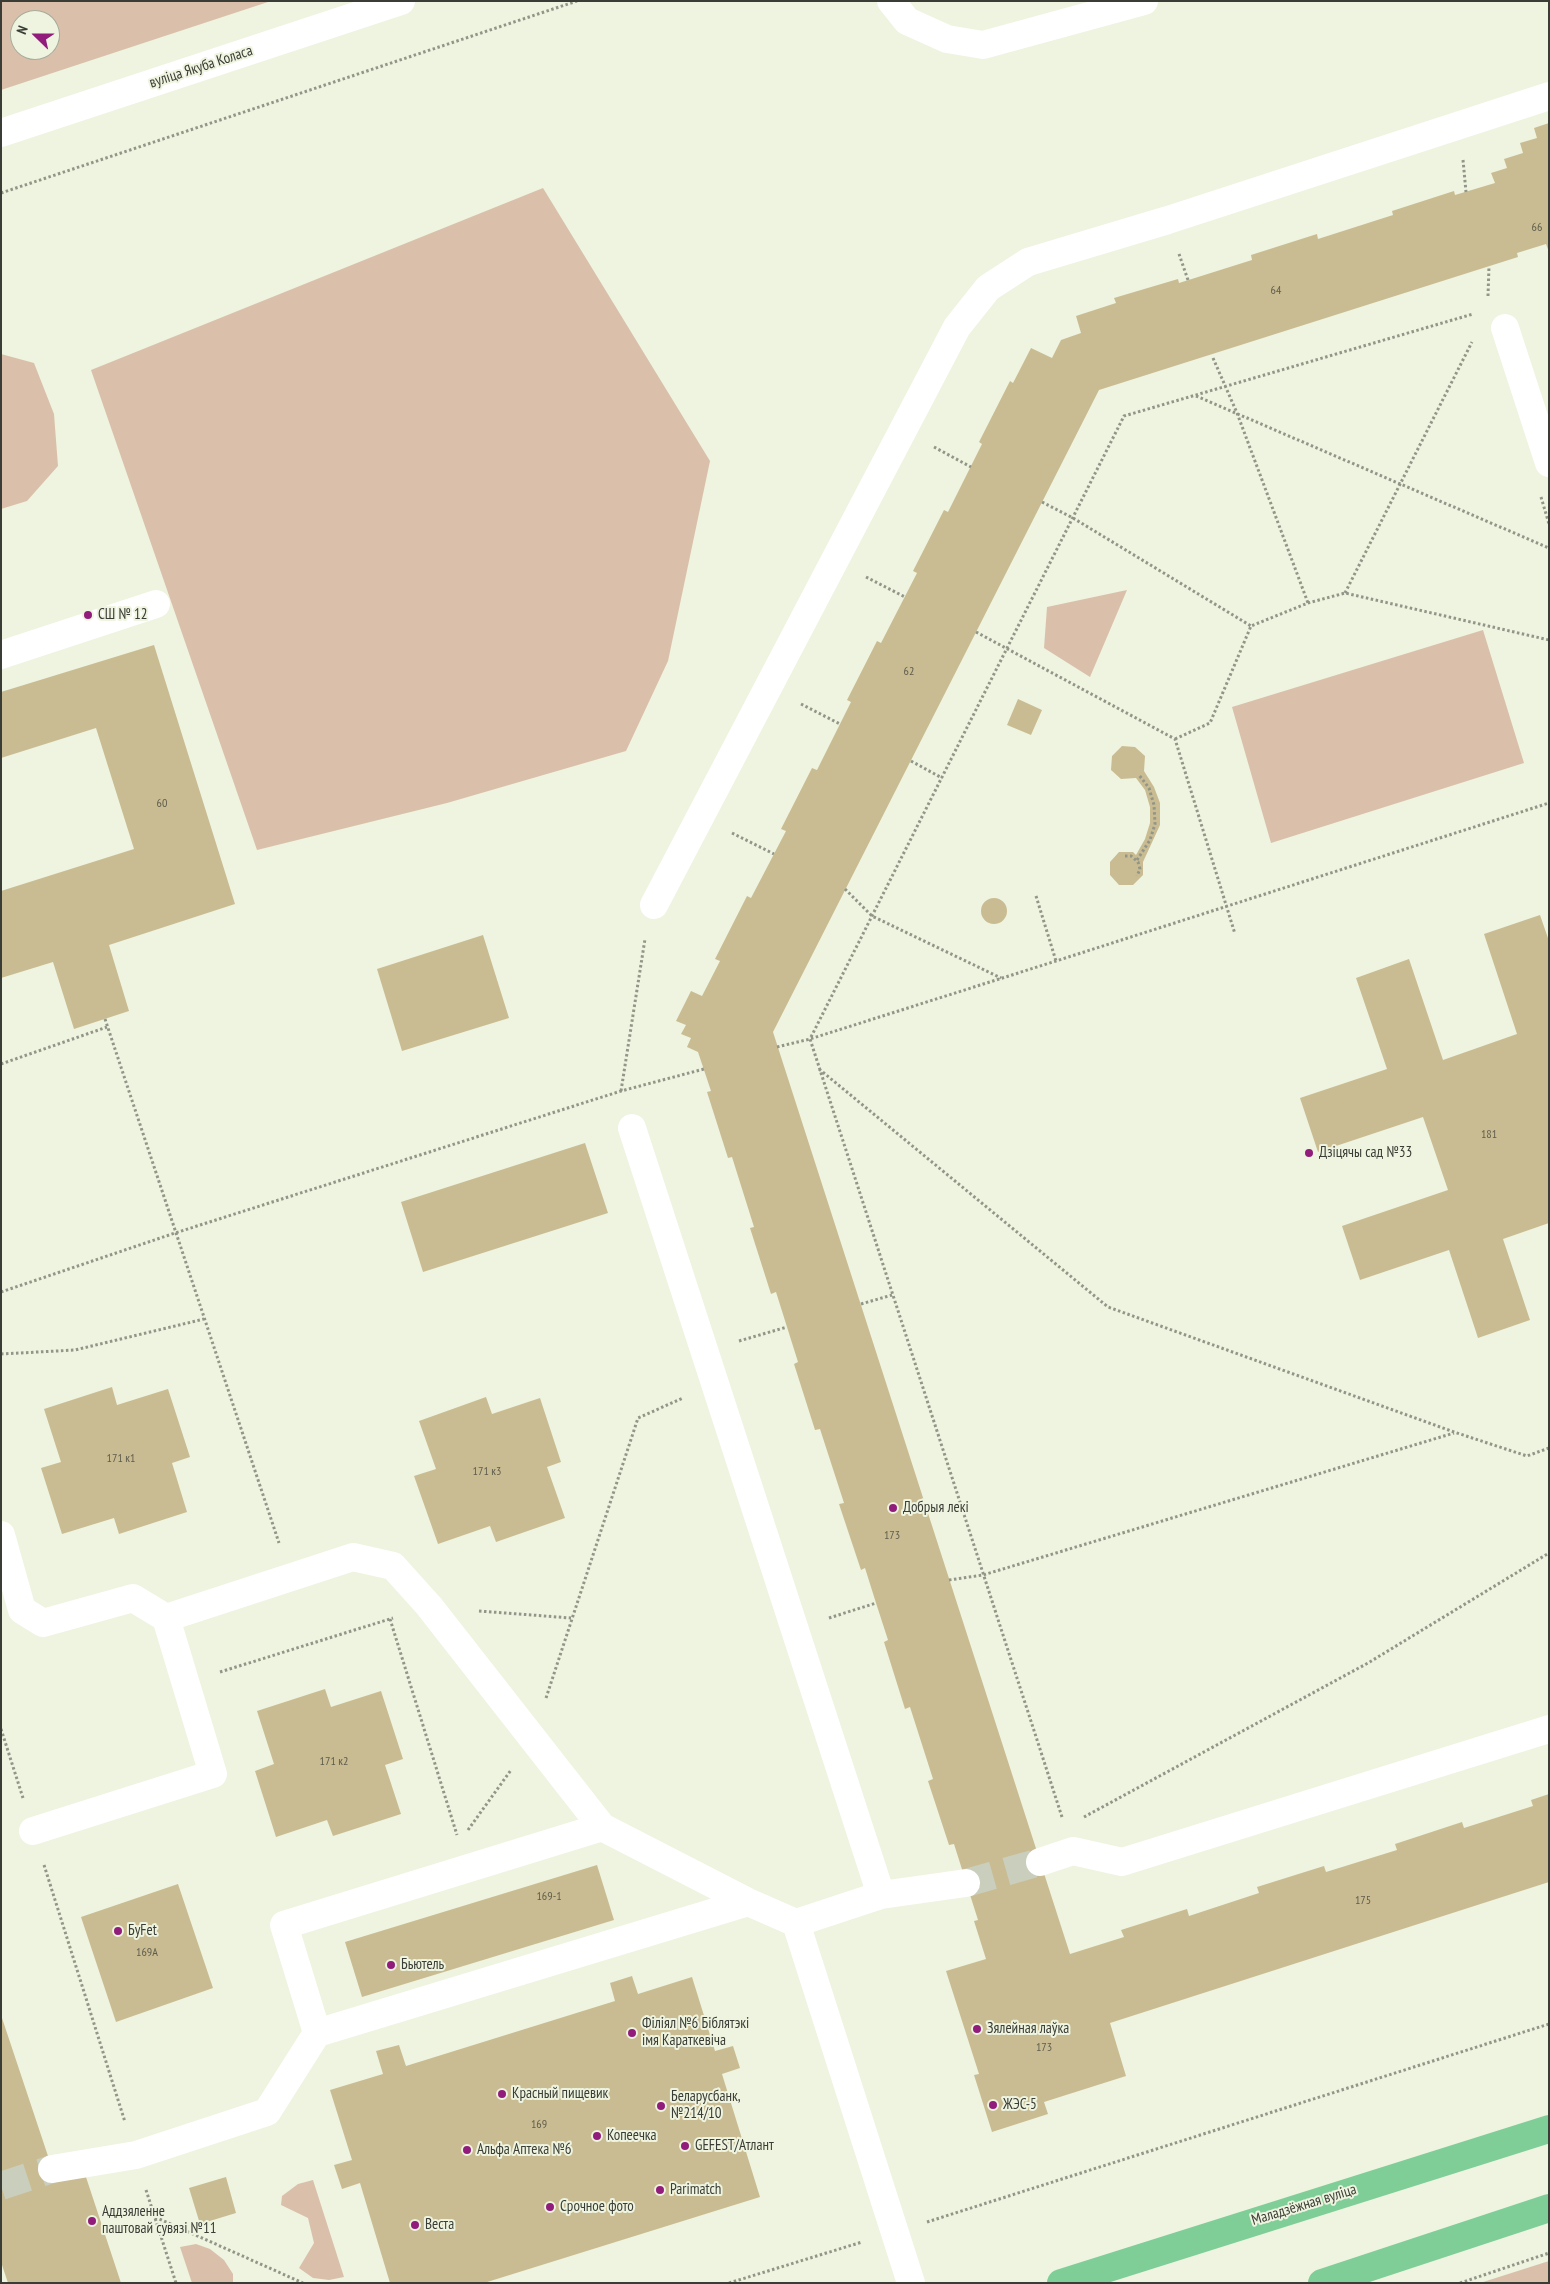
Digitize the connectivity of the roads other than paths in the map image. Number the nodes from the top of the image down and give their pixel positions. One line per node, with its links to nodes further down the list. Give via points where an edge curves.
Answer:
1 (401, 1): 5 (street, вуліца Якуба Коласа)
2 (891, 1): 3 (street, via 907,21 947,39 984,45)
3 (1144, 1)
4 (1549, 96): 10 (street, via 1028,262 988,288 957,328)
5 (1, 133)
6 (1506, 328): 7 (street)
7 (1549, 463)
8 (156, 604): 9 (street)
9 (1, 655)
10 (654, 905)
11 (632, 1128): 19 (street)
12 (1, 1535): 13 (street, via 22,1610 43,1623 132,1598)
13 (166, 1618): 15 (street, via 353,1557 394,1566); 16 (street, via 213,1774)
14 (1549, 1729): 17 (street, via 1122,1862 1069,1839)
15 (602, 1827): 20 (street); 22 (street, via 284,1925)
16 (33, 1831)
17 (1040, 1862)
18 (966, 1883): 19 (street)
19 (881, 1895): 21 (street)
20 (748, 1902): 21 (street); 22 (street)
21 (796, 1923): 26 (street)
22 (317, 2033): 24 (street, via 268,2112 136,2155)
23 (1549, 2129): 27 (main road, Маладзёжная вуліца)
24 (52, 2169)
25 (1549, 2208): 28 (main road)
26 (911, 2283)
27 (1061, 2283)
28 (1322, 2283)

